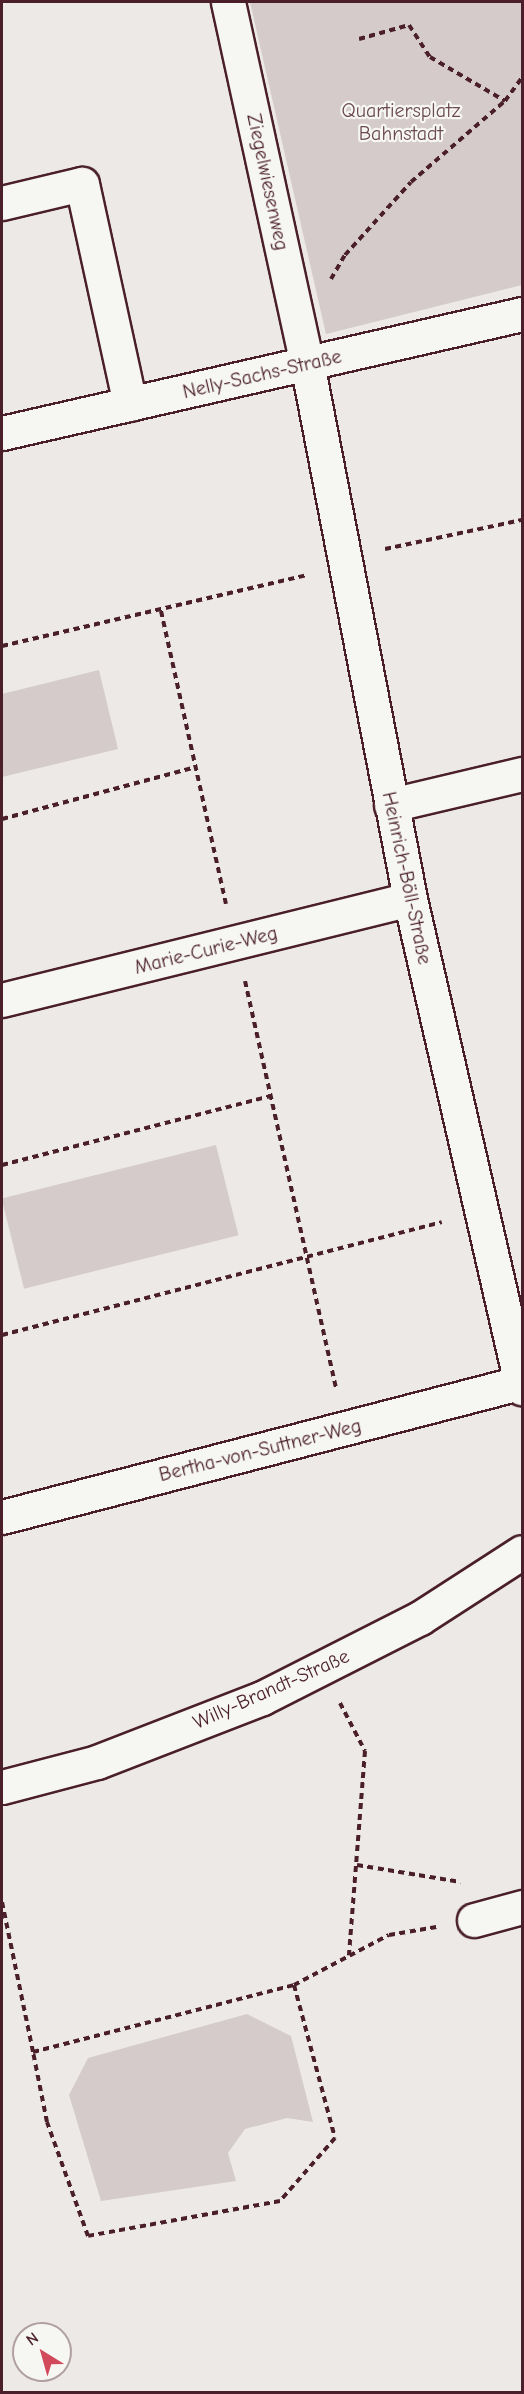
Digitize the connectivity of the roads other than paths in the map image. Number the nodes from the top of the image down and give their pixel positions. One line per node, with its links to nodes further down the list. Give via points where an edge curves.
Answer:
1 (228, 2): 4 (street, Ziegelwiesenweg)
2 (2, 203): 5 (street, via 82,184)
3 (522, 314): 4 (street, Nelly-Sachs-Straße)
4 (307, 363): 5 (street, Nelly-Sachs-Straße); 8 (street, Heinrich-Böll-Straße)
5 (130, 404): 6 (street, Nelly-Sachs-Straße)
6 (2, 433)
7 (522, 774): 8 (street)
8 (391, 805): 9 (street, Heinrich-Böll-Straße)
9 (410, 899): 10 (street, Marie-Curie-Weg); 11 (street, Heinrich-Böll-Straße)
10 (2, 1000)
11 (520, 1386): 12 (street, Bertha-von-Suttner-Weg)
12 (2, 1517)
13 (522, 1552): 14 (street, Willy-Brandt-Straße, via 420,1618 262,1698 97,1762)
14 (2, 1787)
15 (522, 1907): 16 (street)
16 (474, 1920)

